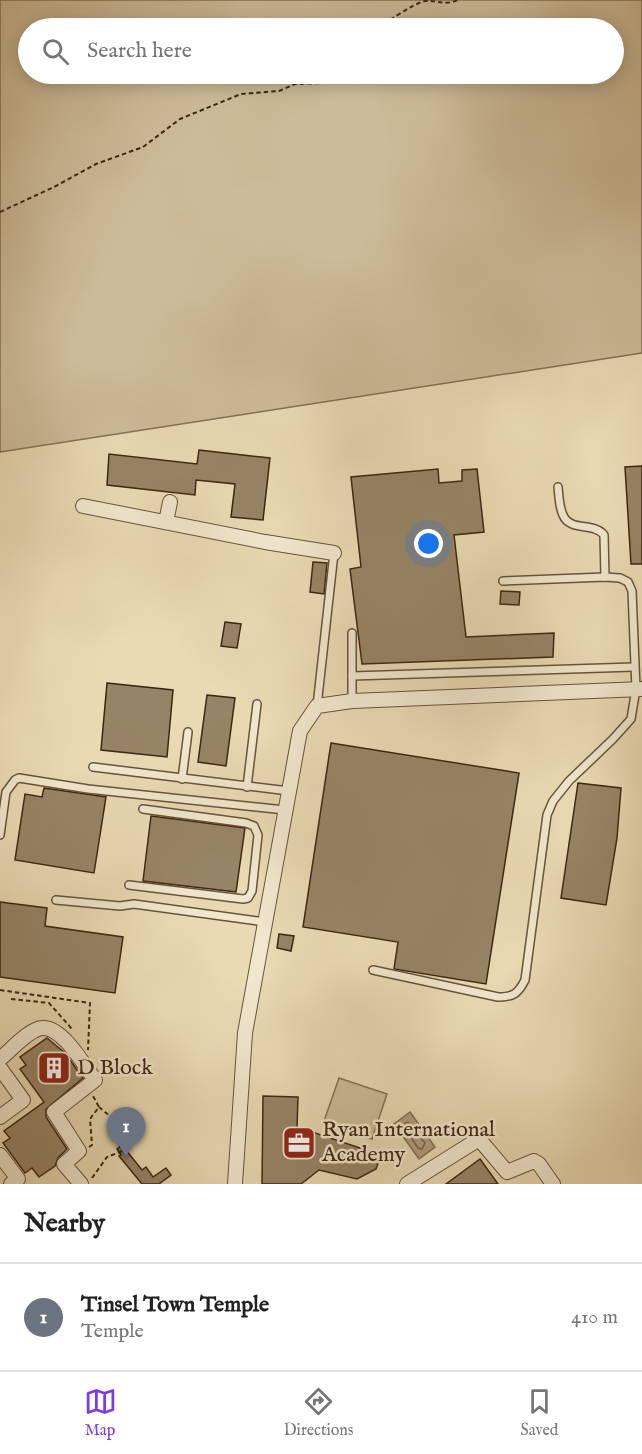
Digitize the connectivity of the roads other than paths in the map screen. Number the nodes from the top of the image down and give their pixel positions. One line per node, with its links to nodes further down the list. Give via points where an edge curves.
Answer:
1 (558, 487): 6 (lane, via 566,520 604,535)
2 (170, 502): 4 (street)
3 (83, 506): 4 (street)
4 (166, 522): 5 (street)
5 (334, 553): 14 (lane)
6 (605, 577): 7 (lane); 9 (lane, via 620,578 631,586)
7 (503, 581)
8 (352, 633): 10 (lane)
9 (634, 667): 10 (lane); 11 (lane)
10 (352, 676): 12 (lane)
11 (639, 689): 12 (street); 28 (lane, via 631,719 568,782 547,815 525,980 519,992 511,997 498,997)
12 (352, 701): 14 (street)
13 (257, 704): 18 (lane)
14 (317, 706): 19 (street, via 300,731)
15 (188, 732): 17 (lane)
16 (93, 767): 17 (lane)
17 (182, 779): 18 (lane)
18 (247, 787): 19 (lane)
19 (289, 791): 21 (street)
20 (143, 809): 23 (lane, via 254,826 258,835)
21 (285, 810): 22 (lane, via 19,778 6,792); 24 (street)
22 (0, 835)
23 (255, 870): 24 (lane); 25 (lane, via 250,895 243,899)
24 (274, 872): 27 (street)
25 (129, 885)
26 (56, 900): 27 (lane, via 134,904)
27 (265, 922): 36 (street, via 245,1032)
28 (373, 970)
29 (0, 1059): 35 (street, via 30,1033 42,1028 59,1032 95,1080 54,1112 79,1151 64,1164)
30 (0, 1068): 31 (street)
31 (5, 1086): 32 (street, via 23,1100)
32 (0, 1117)
33 (0, 1155): 34 (street, via 18,1179)
34 (11, 1184)
35 (81, 1184)
36 (235, 1184)
37 (407, 1184): 38 (street, via 477,1139 507,1172 534,1161)
38 (553, 1184)

